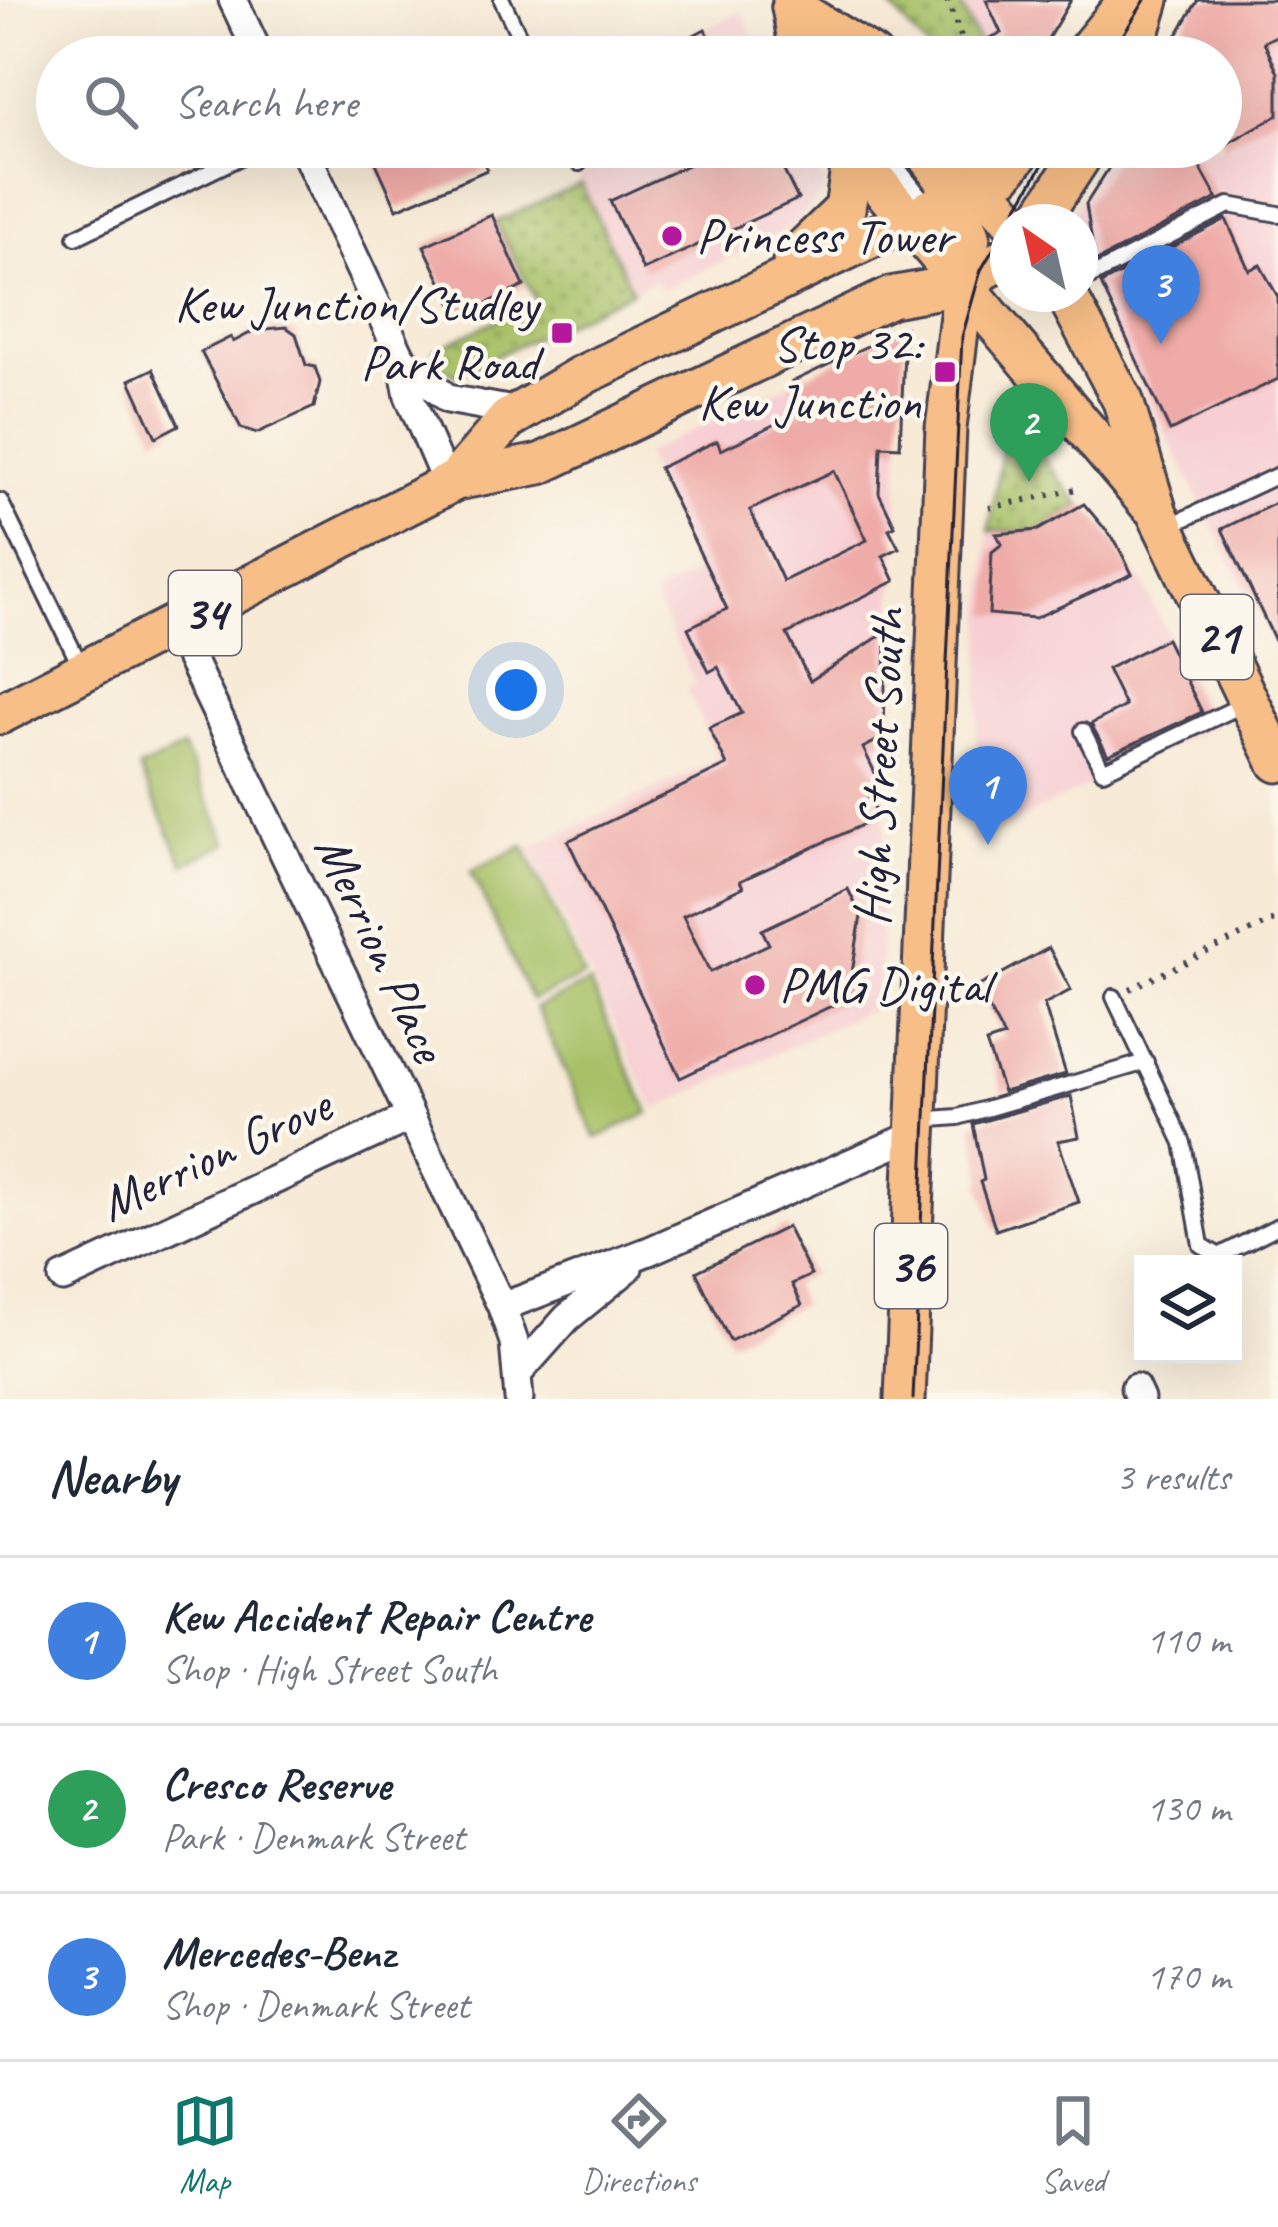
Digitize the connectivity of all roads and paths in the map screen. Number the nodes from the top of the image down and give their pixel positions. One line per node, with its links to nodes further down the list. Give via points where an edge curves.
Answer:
1 (232, 0): 7 (street)
2 (502, 0): 8 (lane)
3 (947, 0): 13 (path)
4 (1129, 0): 14 (main road)
5 (1149, 0): 15 (main road)
6 (790, 4): 9 (main road); 10 (lane); 11 (main road); 12 (main road)
7 (250, 36)
8 (519, 36)
9 (797, 36)
10 (809, 36)
11 (823, 36)
12 (840, 36)
13 (961, 36)
14 (1099, 36)
15 (1138, 36)
16 (218, 168): 28 (lane)
17 (313, 168): 33 (street)
18 (856, 168): 31 (main road, via 841,216)
19 (888, 168): 24 (main road, 21)
20 (929, 168): 24 (main road)
21 (946, 168): 24 (main road, 21)
22 (1008, 168): 24 (main road, 34)
23 (1073, 168): 25 (main road)
24 (943, 204): 27 (main road, 21); 29 (main road, 21); 29 (main road, via 968,225); 31 (main road, 34)
25 (1050, 204)
26 (1278, 214): 30 (lane, via 1229,205)
27 (990, 216)
28 (76, 238)
29 (980, 267): 36 (main road, 34, via 892,297 540,464); 40 (main road, 21); 51 (main road, High Street South / 36, via 946,428)
30 (1098, 273)
31 (761, 288): 34 (main road, 34)
32 (1076, 312): 40 (main road, 21, via 1124,401)
33 (402, 358): 34 (street, via 448,399); 36 (street, via 409,396)
34 (519, 412): 36 (main road, 34)
35 (1278, 475): 40 (lane)
36 (452, 482): 41 (main road, 34)
37 (1082, 488): 39 (path)
38 (0, 501): 42 (lane)
39 (988, 508)
40 (1160, 520): 43 (main road, 21)
41 (176, 628): 42 (main road, 34); 50 (street, Merrion Place)
42 (84, 674): 44 (main road, 34)
43 (1249, 702): 45 (lane, via 1102,771); 46 (main road, 21)
44 (0, 714)
45 (1084, 731)
46 (1278, 762)
47 (1278, 918): 48 (path)
48 (1114, 997): 49 (lane)
49 (1146, 1062): 51 (lane); 52 (lane, via 1183,1143 1201,1245 1219,1256)
50 (407, 1118): 54 (street, Merrion Grove); 55 (street, Merrion Place)
51 (917, 1127): 53 (street); 57 (main road, High Street South / 36)
52 (1278, 1226)
53 (649, 1251): 55 (street); 56 (street, via 567,1318)
54 (63, 1278)
55 (502, 1307): 56 (street, Merrion Place)
56 (519, 1385)
57 (905, 1399)

